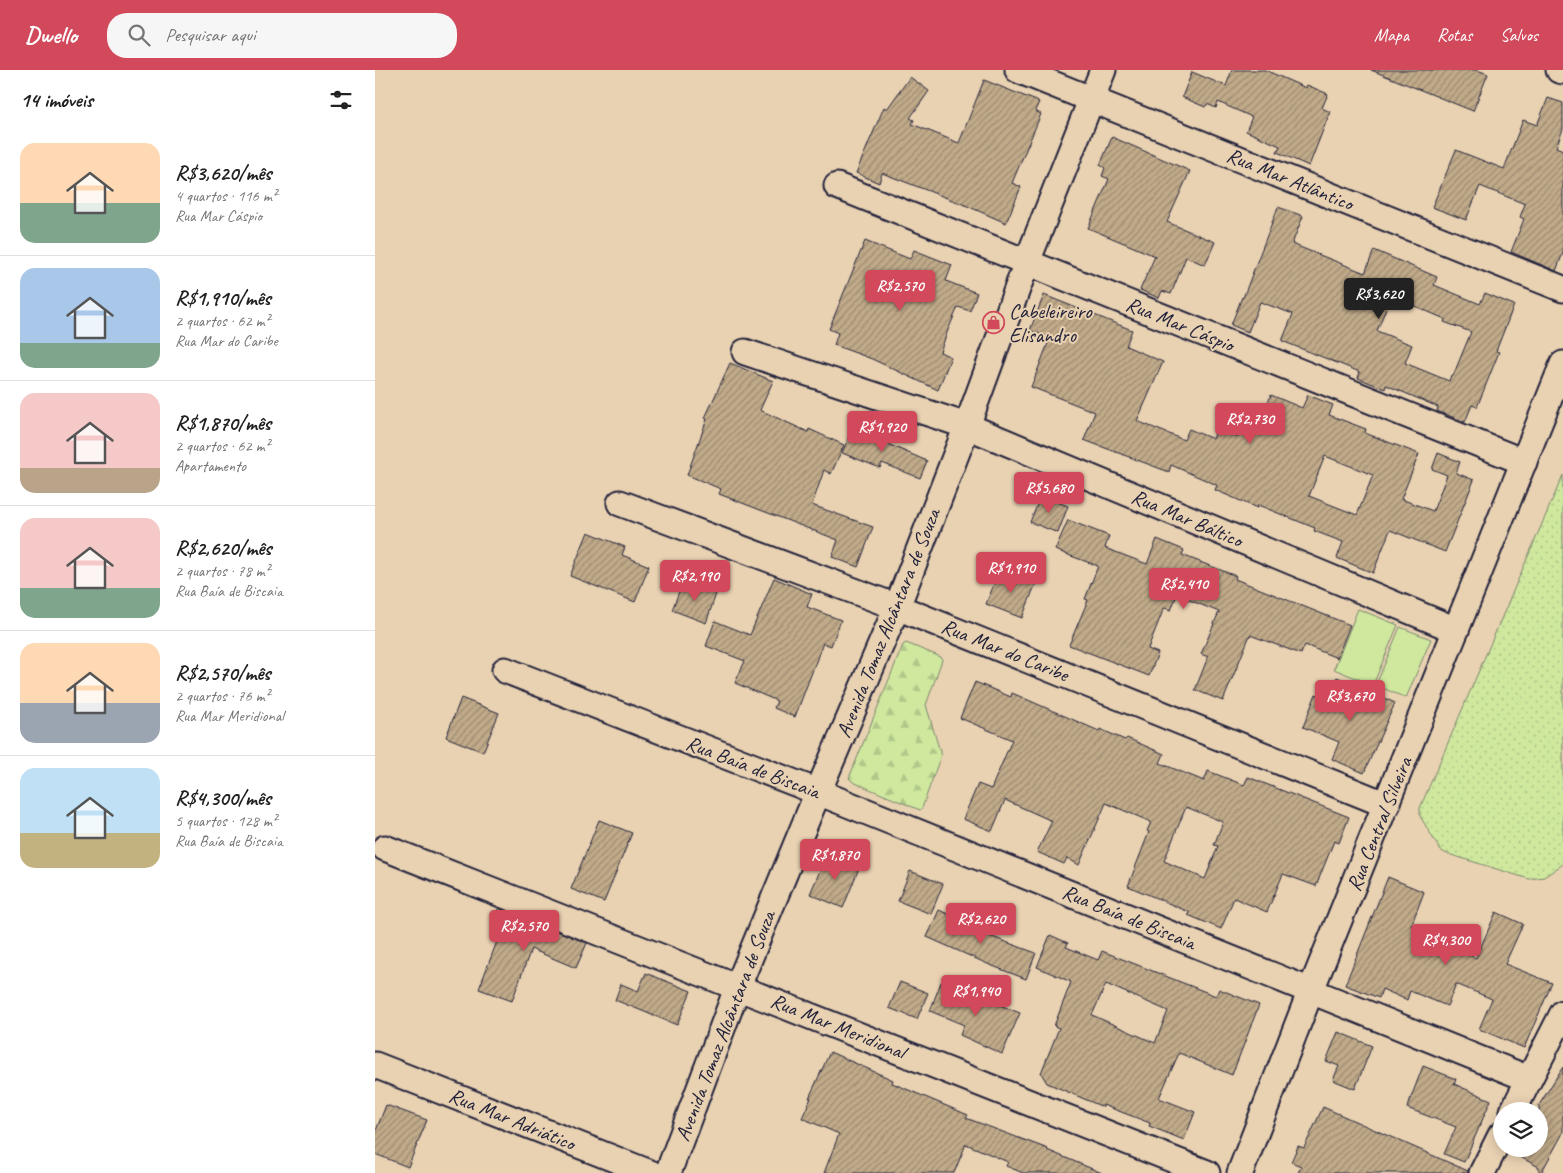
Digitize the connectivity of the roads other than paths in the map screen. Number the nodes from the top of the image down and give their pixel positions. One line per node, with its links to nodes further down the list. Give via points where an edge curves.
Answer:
1 (1018, 70): 5 (street, Rua Mar Atlântico)
2 (1103, 70): 5 (street, Avenida Tomaz Alcântara de Souza)
3 (1559, 70): 4 (street)
4 (1563, 72)
5 (1091, 100): 7 (street, Avenida Tomaz Alcântara de Souza); 8 (street, Rua Mar Atlântico)
6 (837, 186): 7 (street, Rua Mar Cáspio)
7 (1027, 262): 11 (street, Avenida Tomaz Alcântara de Souza); 12 (street, Rua Mar Cáspio)
8 (1563, 289)
9 (745, 352): 11 (street, Rua Mar Báltico)
10 (1563, 364): 12 (street, Rua Central Silveira)
11 (967, 426): 14 (street, Avenida Tomaz Alcântara de Souza); 15 (street, Rua Mar Báltico)
12 (1523, 462): 15 (street, Rua Central Silveira)
13 (620, 503): 14 (street, Rua Mar do Caribe)
14 (897, 607): 17 (street, Avenida Tomaz Alcântara de Souza); 18 (street, Rua Mar do Caribe)
15 (1456, 630): 18 (street, Rua Central Silveira)
16 (505, 670): 17 (street, Rua Baía de Biscaia)
17 (818, 792): 20 (street, Avenida Tomaz Alcântara de Souza); 21 (street, Rua Baía de Biscaia)
18 (1387, 805): 21 (street, Rua Central Silveira)
19 (385, 848): 20 (street, Rua Mar Meridional)
20 (738, 986): 27 (street, Avenida Tomaz Alcântara de Souza); 28 (street, Rua Mar Meridional)
21 (1311, 990): 24 (street, Rua Baía de Biscaia); 29 (street, Rua Central Silveira)
22 (1563, 1013): 24 (street)
23 (375, 1064): 26 (street, Rua Mar Adriático)
24 (1529, 1079): 25 (street)
25 (1518, 1102)
26 (649, 1173)
27 (668, 1173)
28 (1207, 1173)
29 (1240, 1173)

